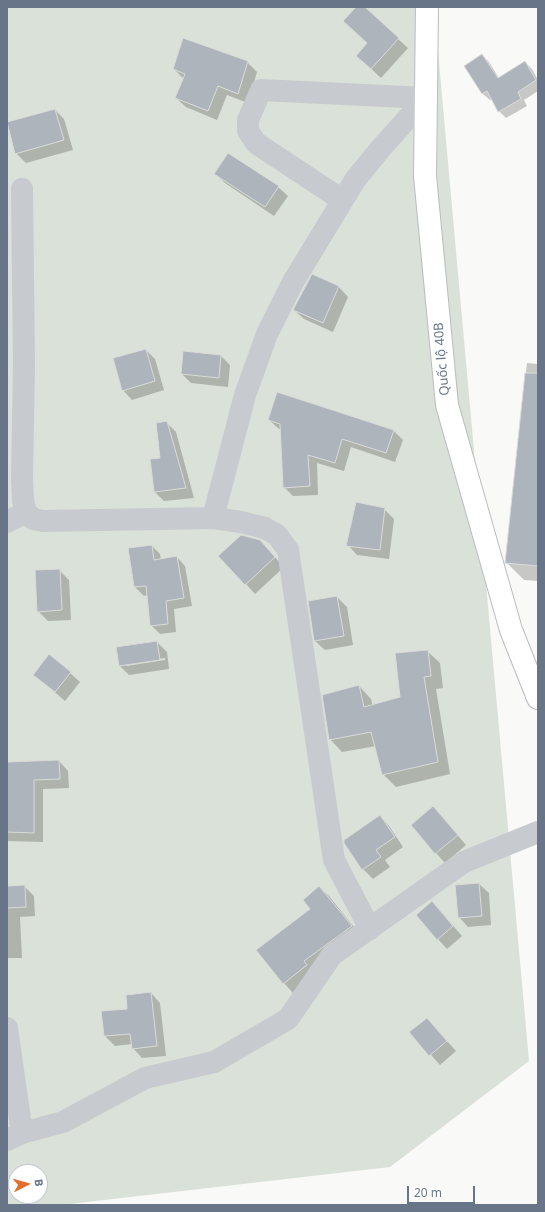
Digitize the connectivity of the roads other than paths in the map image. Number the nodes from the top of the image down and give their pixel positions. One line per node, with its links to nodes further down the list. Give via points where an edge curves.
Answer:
1 (427, 7): 2 (highway, Quốc lộ 40B)
2 (426, 98): 4 (street, via 381,148); 4 (street, via 261,90 248,120 248,131 256,143); 8 (highway, Quốc lộ 40B, via 425,176 447,405 511,630)
3 (22, 189): 5 (street, via 22,478)
4 (342, 200): 6 (street, via 293,282 267,334 245,394)
5 (26, 512): 6 (street, via 33,519 43,521); 7 (street)
6 (213, 518): 10 (street, via 265,528 277,536 288,550 334,860)
7 (7, 522)
8 (538, 698)
9 (538, 832): 10 (street, via 464,862)
10 (370, 929): 12 (street, via 332,955 288,1019 214,1062 145,1078 63,1122)
11 (7, 1028): 12 (street)
12 (14, 1136)

